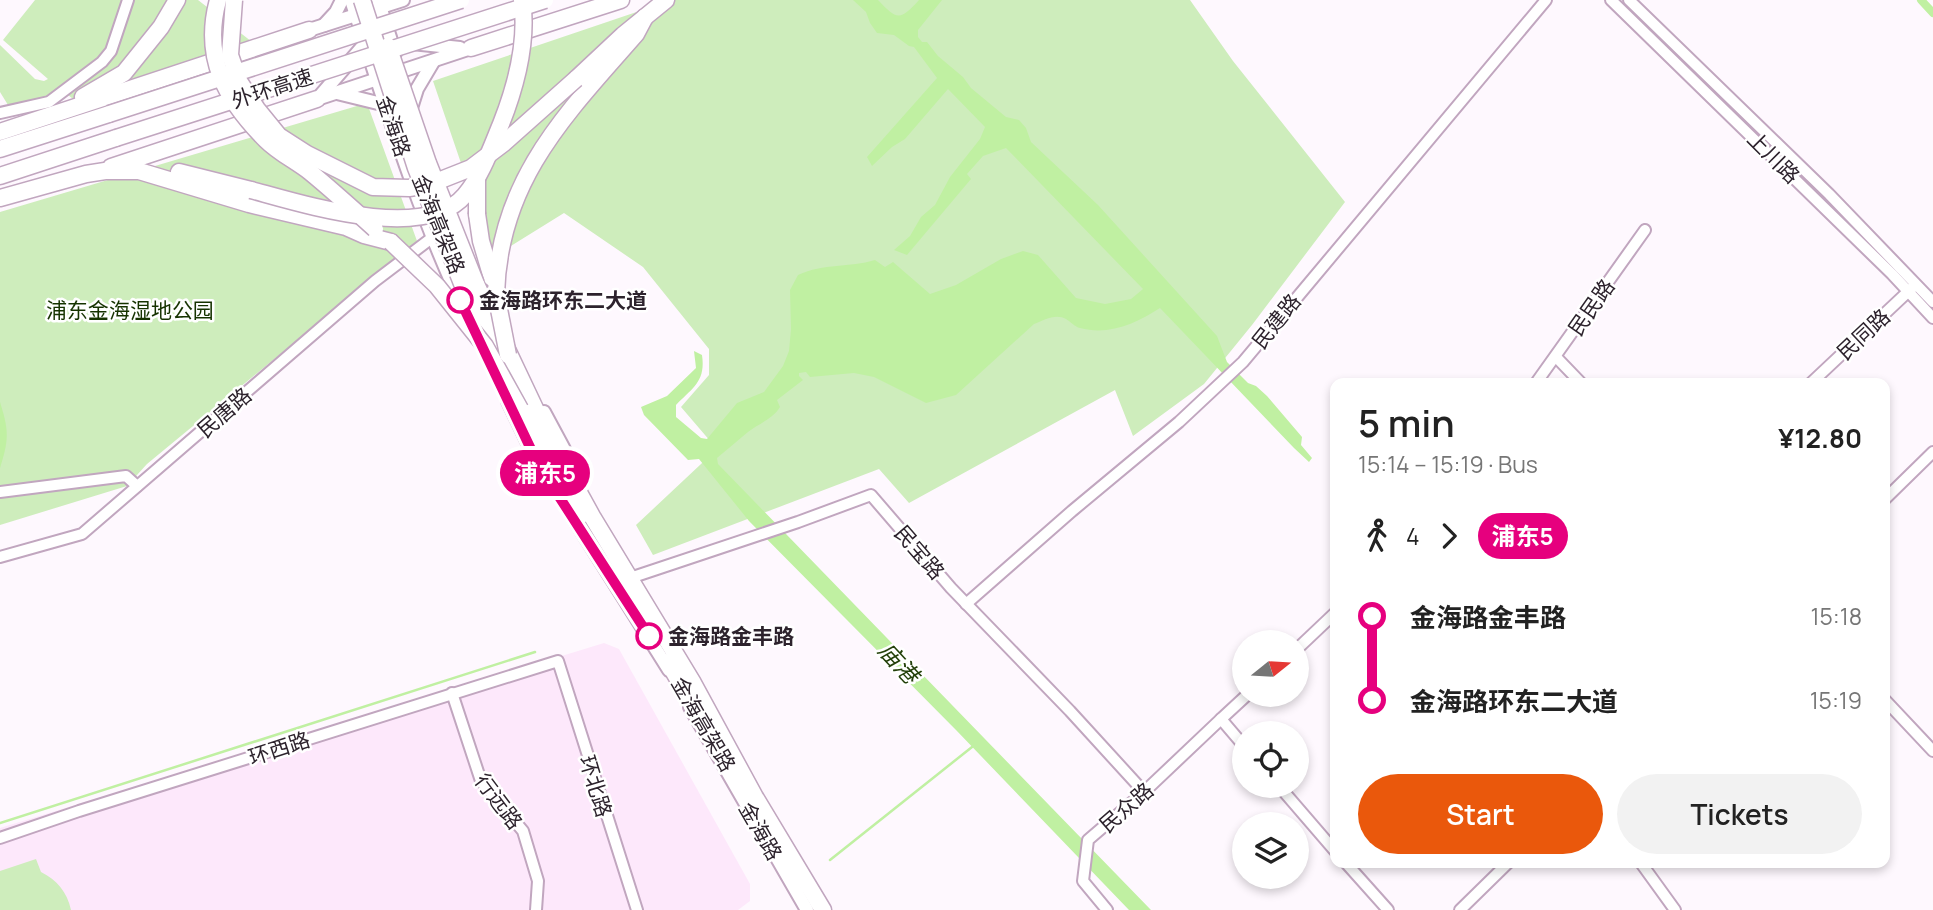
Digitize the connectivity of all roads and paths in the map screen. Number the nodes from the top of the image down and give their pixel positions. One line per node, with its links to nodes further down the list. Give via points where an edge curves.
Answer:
1 (128, 0): 34 (street, via 111,51 102,62 49,102)
2 (177, 0): 35 (highway, via 124,72)
3 (218, 0): 44 (highway, bridge, via 212,18 213,41 224,88 267,141)
4 (234, 0): 29 (highway, bridge, via 230,55 239,81 257,109 279,136 373,187 428,185 471,168)
5 (342, 0): 20 (main road, via 336,12)
6 (351, 0): 19 (main road, 金海路)
7 (403, 0): 18 (main road)
8 (424, 0): 22 (main road)
9 (461, 0): 37 (highway, 外环高速, bridge)
10 (513, 0): 46 (highway, bridge, via 514,43 475,191 481,241)
11 (522, 0): 40 (highway, bridge, via 524,40 506,110 476,179 464,196 442,212 402,218 369,216)
12 (545, 0): 39 (highway, 外环高速, bridge)
13 (621, 0): 24 (highway)
14 (666, 0): 29 (highway)
15 (1546, 0): 61 (street, 民建路, via 1243,362)
16 (1611, 0): 45 (street, 上川路)
17 (1629, 0): 45 (street, 上川路, via 1829,194)
18 (378, 5): 19 (main road); 21 (main road); 22 (main road, 金海路); 49 (highway, 金海高架路, bridge, via 428,163)
19 (359, 12): 20 (main road); 21 (main road); 23 (main road, 金海路); 54 (highway, 金海高架路, bridge, via 439,230)
20 (316, 28): 23 (main road); 35 (highway)
21 (375, 33): 22 (main road); 23 (main road)
22 (390, 37): 24 (main road); 25 (main road); 27 (main road, 金海路)
23 (364, 43): 25 (main road); 28 (main road, 金海路); 31 (main road)
24 (471, 48): 26 (main road)
25 (380, 50): 27 (main road); 28 (main road)
26 (433, 62): 27 (main road); 33 (main road)
27 (399, 67): 28 (main road); 33 (main road, 金海路)
28 (376, 73): 30 (main road); 32 (main road, 金海路)
29 (583, 82): 46 (highway, via 511,207 497,263)
30 (336, 93): 31 (main road); 32 (main road)
31 (317, 99): 38 (highway)
32 (386, 105): 43 (main road, 金海路)
33 (411, 108): 60 (main road, 金海路, via 489,296)
34 (0, 113)
35 (44, 118): 36 (highway)
36 (0, 132)
37 (0, 149)
38 (105, 171): 40 (highway, via 174,171); 41 (highway)
39 (0, 176)
40 (250, 197): 44 (highway)
41 (0, 198)
42 (1645, 230): 50 (street, 民民路)
43 (433, 237): 56 (street, 民唐路, via 375,281); 80 (main road, 金海路, via 538,464 649,635)
44 (391, 242): 54 (highway, bridge, via 437,286 485,346)
45 (1912, 288): 47 (street, 上川路); 48 (street, 上川路); 53 (street, 民同路)
46 (496, 294): 49 (highway, bridge)
47 (1933, 302)
48 (1933, 318)
49 (508, 355): 82 (highway, 金海高架路, via 593,518)
50 (1556, 356): 51 (street, 民民路); 52 (street)
51 (1540, 378)
52 (1576, 378)
53 (1816, 378)
54 (520, 409): 81 (highway, 金海高架路)
55 (1933, 452): 58 (street)
56 (137, 486): 57 (street, via 126,476); 59 (street, 民唐路, via 82,534)
57 (0, 492)
58 (1890, 494)
59 (0, 557)
60 (633, 577): 61 (street, 民宝路, via 871,495); 83 (main road, 金海路)
61 (967, 604): 71 (street, 民宝路)
62 (1330, 618): 63 (street)
63 (1309, 638)
64 (558, 661): 65 (street, 环西路); 79 (street, 环北路)
65 (452, 693): 73 (street, 环西路); 78 (street, 行远路, via 481,781 523,831 538,881)
66 (1890, 705): 70 (street)
67 (1234, 707): 68 (street)
68 (1221, 719): 69 (street); 71 (street, 民众路)
69 (1232, 732)
70 (1933, 751)
71 (1144, 792): 84 (street, 民众路, via 1088,840 1083,881)
72 (1289, 798): 74 (street)
73 (0, 838)
74 (1330, 845)
75 (1350, 868): 85 (street)
76 (1503, 868): 86 (street)
77 (1645, 868): 87 (street)
78 (536, 910)
79 (637, 910)
80 (807, 910)
81 (813, 910)
82 (823, 910)
83 (828, 910)
84 (1107, 910)
85 (1388, 910)
86 (1460, 910)
87 (1675, 910)

